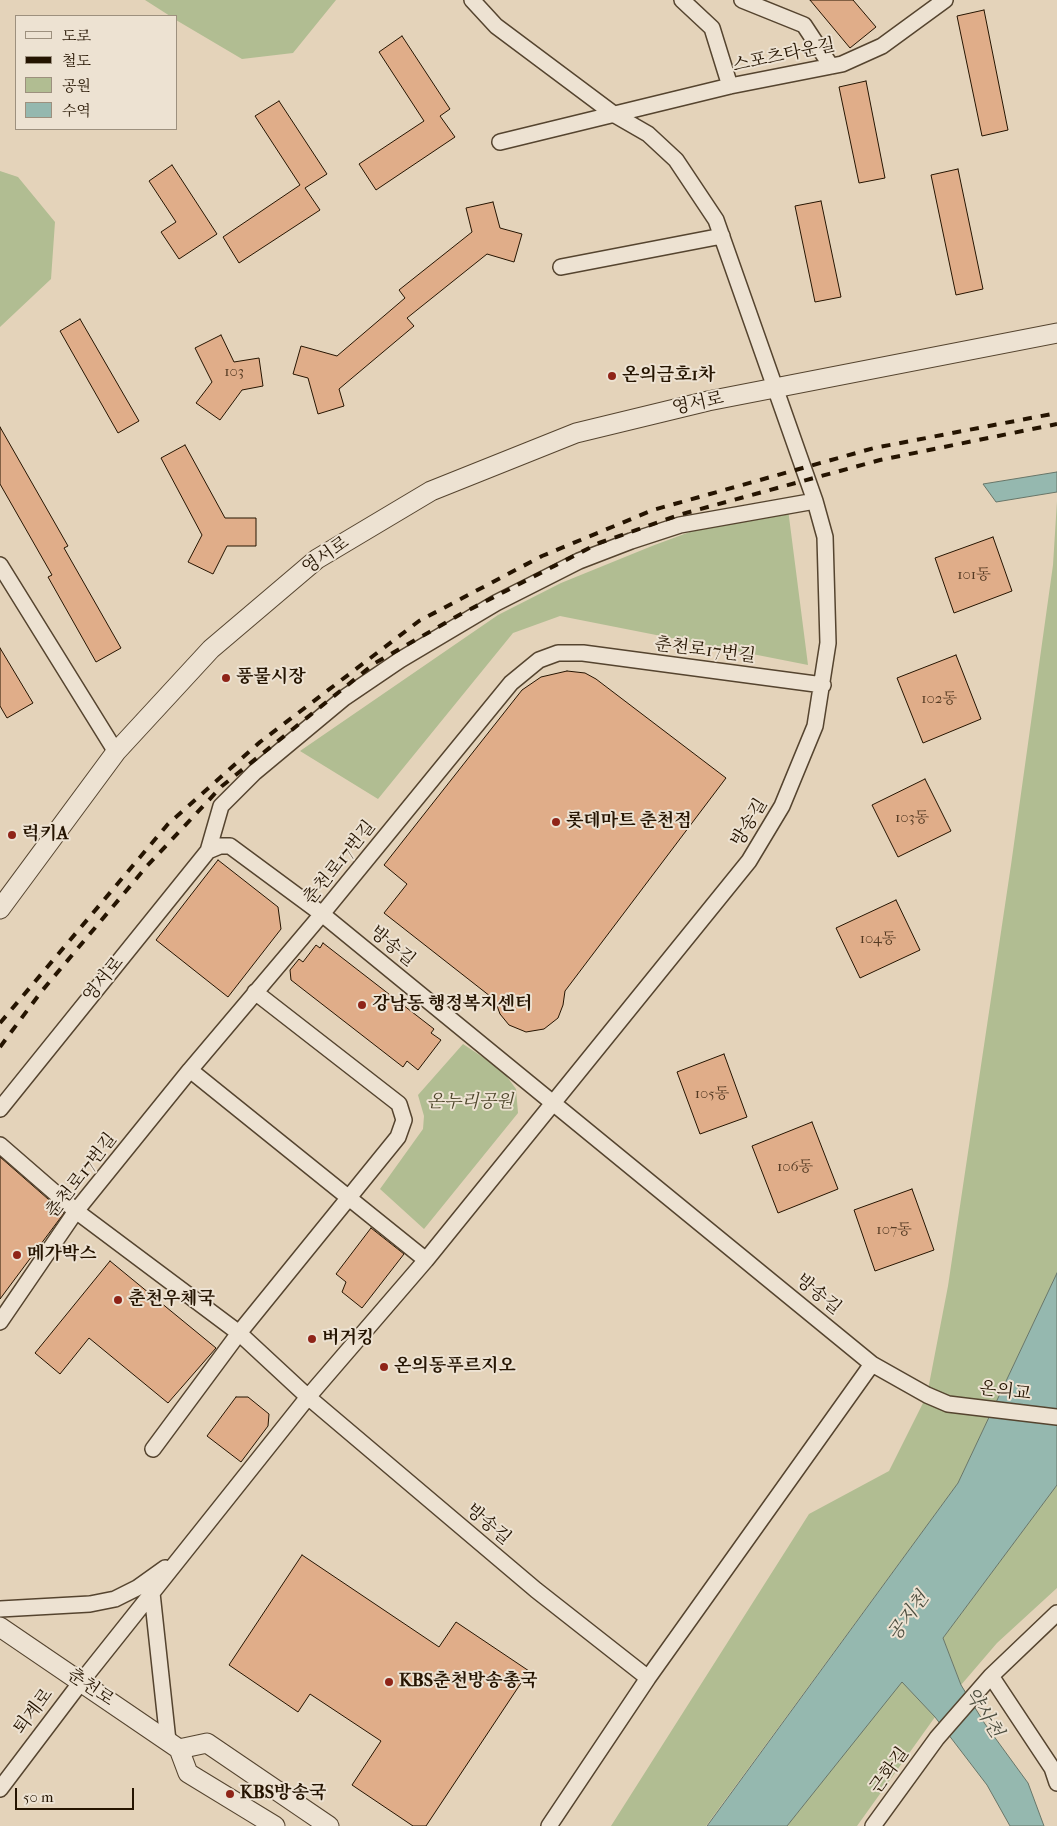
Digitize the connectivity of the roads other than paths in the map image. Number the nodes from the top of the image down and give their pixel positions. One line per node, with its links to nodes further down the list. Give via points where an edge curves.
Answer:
1 (472, 0): 7 (street, via 496,26)
2 (682, 0): 6 (street, via 712,28)
3 (742, 0): 5 (street, via 804,25)
4 (945, 0): 5 (street, 스포츠타운길, via 882,46)
5 (831, 66): 6 (street, 스포츠타운길)
6 (730, 86): 7 (street, 스포츠타운길)
7 (615, 115): 8 (street, 스포츠타운길); 9 (street, via 648,134 676,160 716,220)
8 (500, 142)
9 (722, 236): 10 (street); 12 (street)
10 (561, 266)
11 (1057, 333): 12 (street, 영서로)
12 (774, 389): 13 (street); 16 (street, 영서로, via 708,401 576,433 480,469 415,500 317,559 247,616 193,668)
13 (815, 501): 15 (street, 방송길, via 825,537 829,598); 17 (street, 영서로, via 680,525 579,562 496,603 400,660 344,698 255,772 221,806)
14 (0, 565): 16 (street)
15 (823, 685): 19 (street, 춘천로17번길, via 583,653 558,653 543,658 512,683); 22 (street, 방송길, via 815,726 804,756 782,806 749,861)
16 (116, 752): 18 (street, 영서로)
17 (208, 851): 19 (street, via 230,846); 23 (street, 영서로)
18 (0, 909)
19 (322, 914): 20 (street, 춘천로17번길); 22 (street, 방송길)
20 (255, 992): 21 (street, 춘천로17번길); 25 (street, via 398,1104 404,1120 398,1137)
21 (190, 1070): 25 (street); 26 (street, 춘천로17번길)
22 (553, 1104): 27 (street, 방송길); 30 (street, 방송길)
23 (0, 1109)
24 (0, 1146): 26 (street, 방송길)
25 (348, 1199): 27 (street); 29 (street)
26 (76, 1211): 28 (street, 춘천로17번길); 29 (street, 방송길)
27 (426, 1260): 31 (street, 방송길)
28 (0, 1322)
29 (239, 1333): 31 (street, 방송길); 34 (street)
30 (872, 1364): 32 (street, 방송길); 40 (street)
31 (308, 1397): 35 (street, 방송길); 40 (street, 방송길, via 536,1590)
32 (948, 1404): 33 (street, 온의교)
33 (1057, 1417)
34 (153, 1449)
35 (179, 1559): 36 (street, 방송길); 37 (street, via 115,1599 90,1604)
36 (152, 1593): 42 (street, 방송길); 43 (street)
37 (0, 1609)
38 (1057, 1613): 41 (street)
39 (0, 1627): 42 (street, 춘천로)
40 (648, 1678): 48 (street)
41 (987, 1680): 44 (street, via 1052,1768); 49 (street, 근화길, via 937,1738)
42 (81, 1682): 43 (street, 춘천로); 45 (street, 퇴계로)
43 (174, 1745): 46 (street, via 188,1773); 47 (street, via 207,1743)
44 (1057, 1783)
45 (0, 1789)
46 (275, 1826)
47 (329, 1826)
48 (549, 1826)
49 (873, 1826)

